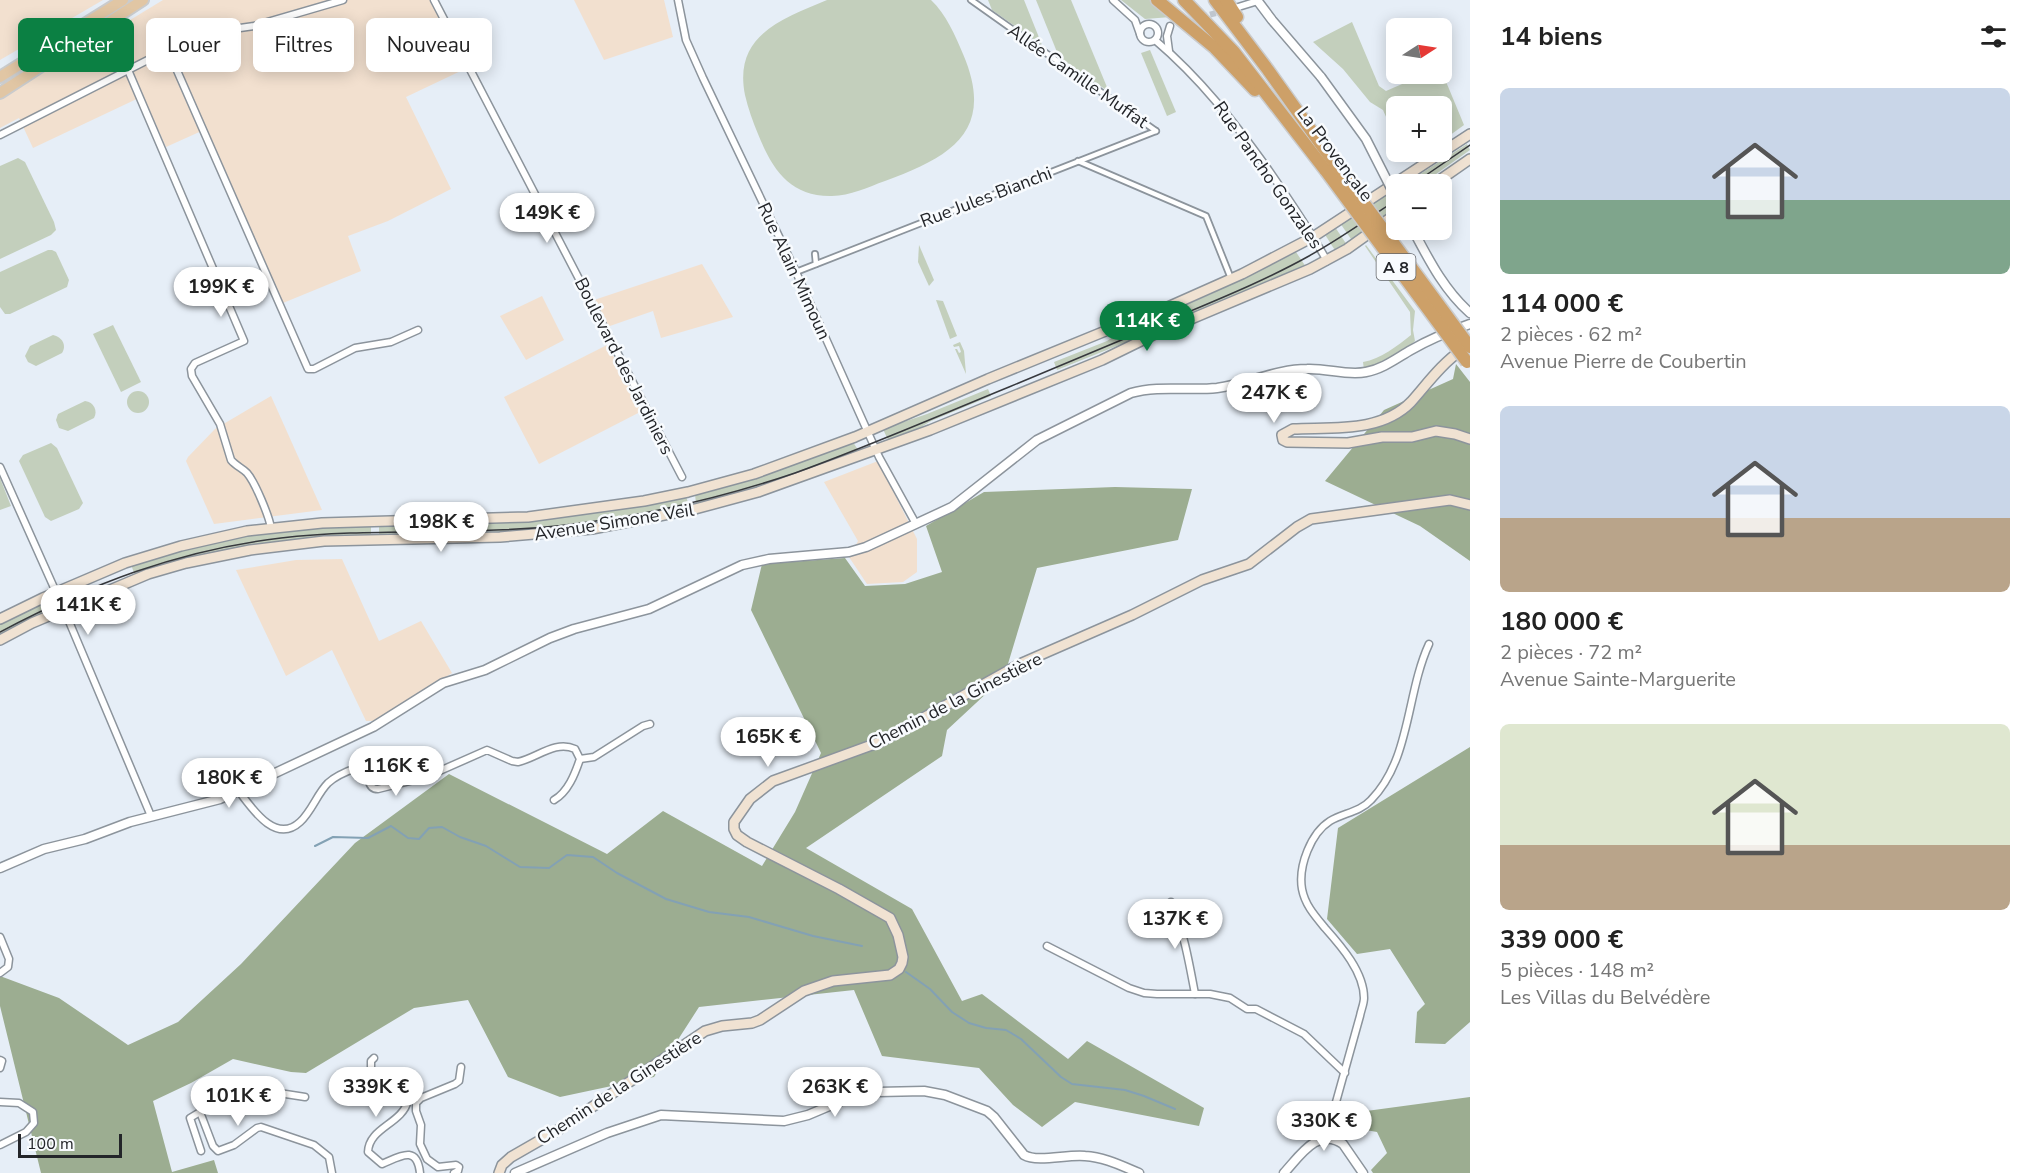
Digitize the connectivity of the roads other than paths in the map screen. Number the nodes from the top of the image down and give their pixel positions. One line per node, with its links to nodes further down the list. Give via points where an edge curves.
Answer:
1 (123, 0): 26 (main road)
2 (143, 0): 27 (main road)
3 (343, 0): 17 (street)
4 (434, 0): 58 (street, Boulevard des Jardiniers)
5 (678, 0): 14 (street, Rue Alain Mimoun)
6 (684, 0): 14 (street, Rue Alain Mimoun)
7 (971, 0): 29 (street, Allée Camille Muffat)
8 (1113, 0): 15 (street)
9 (1157, 0): 28 (highway, via 1215,48)
10 (1184, 0): 28 (highway, La Provençale / A 8, via 1233,52)
11 (1215, 0): 22 (highway, La Provençale / A 8)
12 (1259, 0): 13 (street); 39 (street, bridge, via 1343,104)
13 (1231, 4): 22 (highway)
14 (681, 14): 47 (street, Rue Alain Mimoun, via 686,40)
15 (1135, 20): 16 (street); 19 (street)
16 (1147, 24): 18 (street); 19 (street)
17 (241, 28)
18 (1158, 29): 20 (street); 21 (street, via 1174,25 1167,36)
19 (1140, 35): 20 (street, via 1146,42)
20 (1155, 40): 21 (street, Rue Pancho Gonzales)
21 (1169, 52): 42 (street, Rue Pancho Gonzales, via 1221,105)
22 (1268, 70): 36 (highway, La Provençale / A 8)
23 (124, 72): 32 (street)
24 (129, 72): 61 (street, via 244,340 195,363 192,376 220,423 231,460 246,473 269,516)
25 (178, 72): 51 (street, via 308,369 355,348 391,342)
26 (0, 77)
27 (0, 93)
28 (1286, 120): 36 (highway, La Provençale / A 8)
29 (1156, 131): 33 (street, Rue Jules Bianchi)
30 (1126, 134): 33 (street)
31 (1470, 134): 37 (main road, Avenue Simone Veil)
32 (0, 135)
33 (1130, 141): 35 (street, Rue Jules Bianchi)
34 (1470, 159): 38 (main road)
35 (1078, 161): 46 (street, Rue Jules Bianchi); 48 (street, via 1206,216)
36 (1331, 167): 52 (highway, La Provençale / A 8, bridge); 53 (highway, La Provençale / A 8, bridge)
37 (1414, 174)
38 (1448, 174)
39 (1386, 178)
40 (1386, 192): 42 (main road, Avenue Simone Veil)
41 (1386, 221): 45 (main road, Avenue Simone Veil)
42 (1313, 237): 45 (street, Rue Pancho Gonzales); 54 (main road, Avenue Simone Veil, via 1210,289)
43 (1418, 240): 49 (street, via 1445,286)
44 (816, 254): 46 (street)
45 (1327, 261): 56 (main road, Avenue Simone Veil, via 1102,360)
46 (816, 264): 47 (street, Rue Jules Bianchi)
47 (796, 272): 54 (street, Rue Alain Mimoun)
48 (1230, 276)
49 (1470, 313)
50 (1470, 324): 60 (street, via 1428,340 1368,372 1305,369 1220,387 1145,389 1131,393 1037,440 963,500)
51 (418, 330)
52 (1470, 346): 55 (main road, via 1455,354 1408,404 1387,420 1293,429 1282,435 1287,442 1348,443 1436,431)
53 (1468, 365)
54 (868, 432): 56 (street, Rue Alain Mimoun); 61 (main road, Avenue Simone Veil, via 754,474 620,505 528,517)
55 (1470, 440)
56 (876, 450): 60 (street, Rue Alain Mimoun); 63 (main road, Avenue Simone Veil, via 758,492 648,519 529,536 324,541 250,550 166,568)
57 (0, 467): 62 (street)
58 (682, 477)
59 (1470, 505): 92 (main road, Chemin de la Ginestière, via 1450,500 1311,519 1249,564 1202,580 1022,663 880,742 793,772 759,790 734,822 737,835 890,918 903,957 899,969 890,975 849,978 816,986 760,1020 705,1031 511,1157)
60 (916, 524): 69 (street, via 849,552 754,561 650,609 550,638 485,670 443,682 373,727)
61 (271, 528): 62 (main road, Avenue Simone Veil, via 160,551)
62 (56, 592): 63 (street); 64 (main road, Avenue Simone Veil)
63 (64, 609): 65 (main road, Avenue Simone Veil); 71 (street)
64 (0, 619)
65 (0, 640)
66 (1429, 644): 82 (street, via 1394,765 1362,808 1330,821 1318,831 1302,870 1302,889 1310,910 1339,943 1359,975 1364,997)
67 (650, 724): 68 (street, via 594,757)
68 (580, 759): 69 (street, via 575,748 568,746 518,762 486,750 426,777 374,789 369,781 374,774 394,770 398,765 393,757 336,777 300,822 285,828 269,825); 70 (street, via 575,774)
69 (238, 790): 71 (street, via 209,802)
70 (554, 800)
71 (151, 816): 72 (street, via 44,849)
72 (0, 868)
73 (1171, 902): 77 (street, via 1181,926)
74 (0, 937): 76 (street, via 9,959 8,968)
75 (1047, 945): 77 (street, via 1144,993)
76 (0, 973)
77 (1195, 994): 82 (street, via 1230,998 1304,1034)
78 (374, 1058): 90 (street, via 371,1085 400,1085 408,1101 402,1113 371,1140 368,1152 382,1164 410,1155)
79 (0, 1060): 81 (street)
80 (460, 1067): 91 (street, via 459,1081 416,1103 420,1144 427,1159 438,1167 456,1165 459,1167)
81 (0, 1068)
82 (1345, 1073): 86 (street)
83 (305, 1097): 85 (street, via 240,1087)
84 (0, 1102): 87 (street, via 19,1103 33,1112 34,1123 26,1132)
85 (200, 1112): 88 (street, via 190,1118); 89 (street, via 218,1151 261,1127 322,1150 329,1157)
86 (1326, 1138): 95 (street, via 1315,1141); 96 (street, via 1343,1144)
87 (0, 1145)
88 (201, 1151)
89 (332, 1173)
90 (420, 1173)
91 (454, 1173)
92 (499, 1173)
93 (515, 1173): 94 (street, Chemin de la Ginestière, via 607,1133 661,1115 784,1121 853,1096 924,1091 987,1112 1029,1158 1088,1156)
94 (1139, 1173)
95 (1284, 1173)
96 (1364, 1173)

